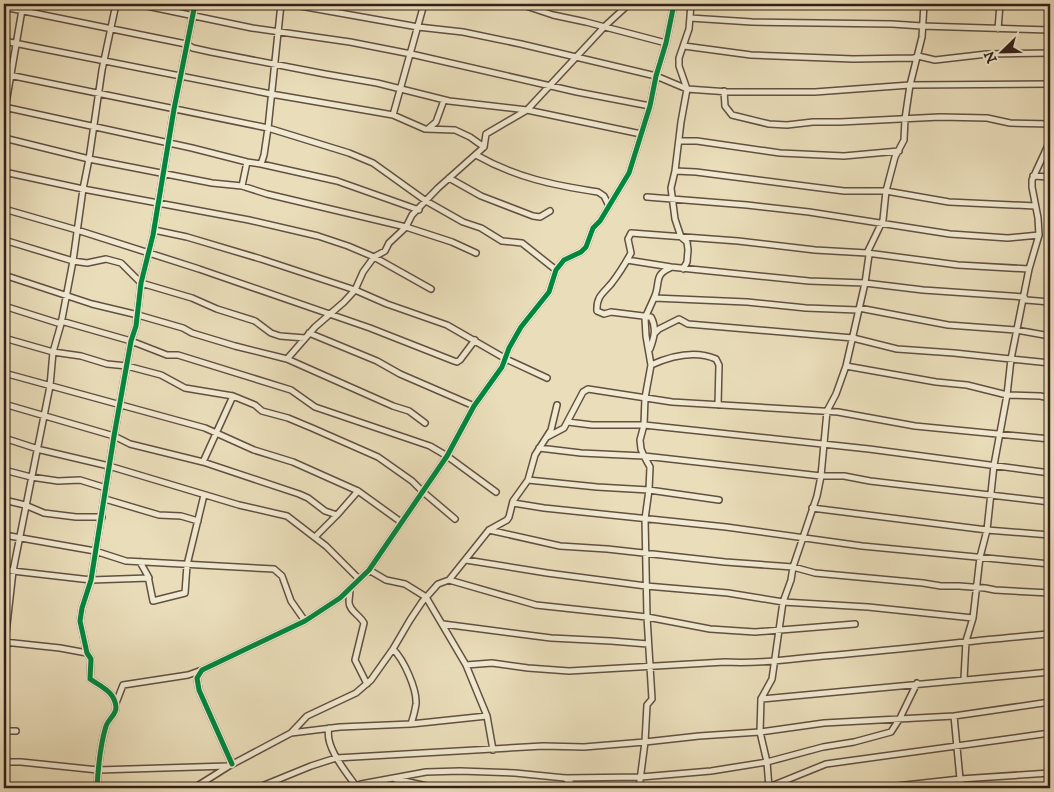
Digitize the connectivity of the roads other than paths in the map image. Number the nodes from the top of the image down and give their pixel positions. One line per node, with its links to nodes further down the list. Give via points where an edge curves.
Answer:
1 (23, 4): 15 (street)
2 (116, 4): 21 (street)
3 (137, 4): 16 (street)
4 (195, 4): 16 (street)
5 (281, 4): 24 (street)
6 (289, 4): 18 (street)
7 (424, 4): 18 (street)
8 (520, 4): 19 (street)
9 (629, 4): 19 (street)
10 (674, 4): 26 (street)
11 (691, 4): 17 (street)
12 (924, 4): 20 (street)
13 (1000, 4): 22 (street)
14 (4, 8): 15 (street)
15 (22, 12): 21 (street); 27 (street)
16 (192, 16): 24 (street); 28 (street)
17 (690, 18): 20 (street); 29 (street)
18 (418, 26): 31 (street); 33 (street, via 488,37)
19 (605, 26): 26 (street); 33 (street)
20 (922, 26): 22 (street); 32 (street)
21 (111, 29): 28 (street); 34 (street)
22 (998, 29): 23 (street)
23 (1050, 30)
24 (279, 32): 31 (street); 35 (street)
25 (4, 41): 27 (street)
26 (666, 43): 39 (street)
27 (16, 44): 34 (street); 37 (street)
28 (186, 44): 35 (street); 38 (street)
29 (684, 46): 32 (street, via 751,56 852,60); 44 (street, via 679,62)
30 (1050, 53): 32 (street, via 987,54 935,60)
31 (411, 54): 42 (street); 43 (street)
32 (918, 56): 41 (street)
33 (576, 58): 39 (street); 42 (street)
34 (104, 61): 38 (street); 46 (street)
35 (274, 64): 43 (street); 47 (street)
36 (4, 74): 37 (street)
37 (11, 74): 46 (street); 50 (street)
38 (180, 76): 47 (street); 51 (street)
39 (656, 76): 44 (street); 49 (street)
40 (1050, 84): 41 (street)
41 (910, 85): 45 (street, via 815,92); 55 (street)
42 (550, 86): 49 (street); 52 (street)
43 (400, 89): 48 (street); 54 (street)
44 (687, 89): 45 (street); 62 (street)
45 (724, 91): 55 (street, via 725,106 732,116 769,124)
46 (99, 93): 51 (street); 57 (street)
47 (271, 94): 54 (street); 58 (street)
48 (444, 100): 52 (street); 59 (street, via 436,122)
49 (650, 106): 60 (street)
50 (4, 107): 53 (street); 57 (street)
51 (174, 109): 58 (street); 64 (street)
52 (527, 110): 60 (street); 65 (street, via 486,134)
53 (4, 115)
54 (393, 115): 59 (street)
55 (905, 118): 56 (street, via 988,118 1010,124); 66 (street, via 904,140)
56 (1050, 124)
57 (94, 126): 64 (street); 69 (street)
58 (268, 128): 71 (street); 83 (street, via 350,152 372,163)
59 (429, 128): 65 (street, via 454,130)
60 (641, 134): 85 (street, via 629,173)
61 (4, 138): 69 (street)
62 (680, 141): 66 (street, via 780,154 825,156); 72 (street)
63 (1050, 141): 67 (street)
64 (168, 144): 70 (street); 74 (street)
65 (484, 147): 68 (street)
66 (899, 150): 80 (street)
67 (1048, 151): 75 (street)
68 (476, 155): 76 (street); 85 (street, via 500,168 547,184 598,192)
69 (89, 159): 74 (street); 79 (street)
70 (247, 162): 71 (street); 78 (street)
71 (261, 164): 88 (street, via 337,181)
72 (675, 171): 80 (street, via 844,191); 82 (street)
73 (4, 172): 79 (street)
74 (164, 174): 78 (street); 84 (street)
75 (1033, 176): 77 (street); 86 (street)
76 (449, 178): 83 (street); 89 (street, via 481,196 533,216 540,217)
77 (1050, 178)
78 (242, 186): 91 (street)
79 (83, 189): 84 (street); 92 (street)
80 (886, 191): 86 (street, via 949,202); 90 (street)
81 (647, 197): 82 (street)
82 (672, 199): 90 (street, via 791,210); 95 (street)
83 (426, 201): 88 (street); 106 (street, via 502,241 522,243)
84 (159, 204): 93 (street); 100 (street, via 318,236)
85 (609, 206): 106 (street, via 593,228 586,247 564,260)
86 (1035, 206): 94 (street)
87 (4, 209): 92 (street)
88 (419, 210): 91 (street)
89 (550, 211)
90 (881, 224): 94 (street, via 960,235 1008,238); 99 (street)
91 (406, 227): 98 (street); 100 (street, via 385,251)
92 (77, 230): 97 (street); 102 (street)
93 (154, 230): 97 (street); 111 (street, via 188,237)
94 (1039, 235): 105 (street)
95 (681, 237): 99 (street); 101 (street, via 631,233 628,239 631,251); 104 (street, via 687,242 688,250)
96 (4, 240): 102 (street)
97 (149, 253): 108 (street); 118 (street)
98 (476, 253)
99 (867, 253): 105 (street, via 958,265); 109 (street)
100 (374, 257): 110 (street); 111 (street)
101 (627, 260): 103 (street); 120 (street, via 601,293 597,311)
102 (73, 261): 108 (street, via 86,263 106,259 121,264); 112 (street)
103 (671, 267): 104 (street); 114 (street, via 660,273)
104 (683, 269): 109 (street)
105 (1029, 269): 113 (street)
106 (556, 270): 134 (street, via 549,292 521,327)
107 (4, 275): 112 (street)
108 (141, 283): 119 (street); 127 (street, via 255,321 271,333)
109 (865, 283): 113 (street); 117 (street)
110 (431, 289)
111 (354, 290): 118 (street); 129 (street, via 447,325)
112 (67, 295): 119 (street); 121 (street)
113 (1024, 297): 115 (street, via 1026,300); 122 (street)
114 (654, 298): 117 (street); 120 (street)
115 (1050, 302)
116 (4, 306): 121 (street)
117 (859, 309): 122 (street, via 948,325); 128 (street)
118 (329, 314): 123 (street); 129 (street, via 457,362)
119 (138, 315): 130 (street); 133 (street)
120 (645, 318): 124 (street, via 653,320); 131 (street)
121 (61, 322): 130 (street); 132 (street)
122 (1016, 330): 125 (street); 135 (street)
123 (309, 333): 127 (street); 151 (street)
124 (655, 333): 128 (street, via 679,319 688,324); 131 (street)
125 (1050, 336)
126 (4, 338): 132 (street)
127 (305, 338): 133 (street)
128 (853, 338): 135 (street, via 897,349); 139 (street)
129 (475, 340): 134 (street)
130 (131, 341): 138 (street); 166 (street, via 166,355 178,354 291,390 315,407 412,439)
131 (649, 349): 137 (street)
132 (54, 352): 138 (street); 142 (street)
133 (287, 359): 155 (street, via 409,411)
134 (506, 359): 141 (street); 151 (street)
135 (1011, 359): 136 (street); 143 (street)
136 (1050, 364)
137 (651, 365): 145 (street); 150 (street, via 694,354 716,359 719,365)
138 (127, 366): 144 (street, via 161,375 192,390); 148 (street)
139 (846, 366): 143 (street); 152 (street)
140 (4, 373): 142 (street)
141 (547, 378)
142 (50, 386): 148 (street); 153 (street)
143 (1007, 395): 146 (street); 158 (street)
144 (233, 396): 157 (street); 179 (street, via 262,411 288,418 366,451)
145 (645, 398): 150 (street); 154 (street, via 586,389); 156 (street)
146 (1050, 398)
147 (4, 404): 153 (street)
148 (121, 405): 157 (street, via 195,424); 159 (street)
149 (557, 405): 160 (street)
150 (718, 405): 152 (street)
151 (474, 406): 166 (street)
152 (827, 411): 158 (street, via 915,426); 163 (street)
153 (43, 416): 159 (street); 164 (street)
154 (568, 422): 156 (street); 160 (street, via 564,428)
155 (426, 423)
156 (644, 425): 163 (street); 167 (street, via 640,440)
157 (216, 434): 168 (street); 178 (street, via 293,462)
158 (1001, 434): 162 (street); 169 (street)
159 (114, 436): 168 (street, via 130,444); 170 (street)
160 (547, 437): 165 (street)
161 (4, 438): 164 (street)
162 (1050, 438)
163 (823, 445): 169 (street); 173 (street)
164 (36, 448): 170 (street); 174 (street)
165 (539, 448): 167 (street); 175 (street)
166 (447, 456): 179 (street); 180 (street)
167 (644, 456): 173 (street); 177 (street, via 650,467)
168 (203, 462): 190 (street, via 299,494)
169 (994, 465): 172 (street); 182 (street)
170 (109, 466): 176 (street); 181 (street)
171 (4, 470): 174 (street)
172 (1050, 473)
173 (821, 476): 182 (street, via 844,476); 189 (street)
174 (31, 477): 176 (street, via 80,480); 188 (street)
175 (528, 480): 177 (street); 187 (street)
176 (106, 488): 183 (street)
177 (649, 490): 185 (street); 193 (street)
178 (358, 491): 190 (street); 195 (street)
179 (422, 491): 192 (street); 195 (street)
180 (496, 492)
181 (204, 495): 194 (street); 201 (street, via 287,516)
182 (991, 495): 186 (street); 197 (street)
183 (105, 499): 191 (street); 194 (street, via 159,515)
184 (4, 500): 188 (street)
185 (720, 500)
186 (1050, 502)
187 (514, 503): 193 (street); 196 (street, via 507,520)
188 (25, 505): 191 (street, via 51,514); 200 (street)
189 (812, 508): 197 (street); 202 (street)
190 (337, 515): 201 (street)
191 (102, 516): 203 (street)
192 (455, 519)
193 (645, 519): 202 (street); 204 (street)
194 (198, 521): 209 (street)
195 (401, 522): 212 (street)
196 (489, 530): 204 (street, via 560,546); 206 (street)
197 (987, 530): 199 (street); 205 (street)
198 (4, 535): 200 (street)
199 (1050, 535)
200 (19, 537): 203 (street); 213 (street)
201 (315, 537): 215 (street)
202 (802, 539): 205 (street); 210 (street)
203 (96, 551): 207 (street); 216 (street)
204 (646, 554): 210 (street); 218 (street)
205 (980, 557): 208 (street); 219 (street)
206 (466, 560): 217 (street); 218 (street)
207 (140, 562): 209 (street); 214 (street)
208 (1050, 564)
209 (187, 565): 214 (street, via 186,590 182,595 153,601); 226 (street, via 274,569 282,576 291,601)
210 (793, 567): 219 (street, via 815,573); 223 (street)
211 (4, 570): 213 (street)
212 (368, 570): 215 (street); 222 (street, via 386,580 405,584)
213 (13, 571): 216 (street); 232 (street)
214 (149, 578): 216 (street)
215 (359, 579): 220 (street)
216 (91, 580): 235 (street, via 80,621)
217 (450, 580): 222 (street, via 438,584); 224 (street, via 536,605)
218 (646, 586): 223 (street); 224 (street)
219 (978, 588): 221 (street); 225 (street)
220 (350, 589): 226 (street); 243 (street, via 350,606 364,623 355,660)
221 (1050, 593)
222 (426, 597): 227 (street); 234 (street)
223 (783, 602): 225 (street); 229 (street)
224 (646, 617): 229 (street, via 710,629); 233 (street)
225 (973, 618): 231 (street)
226 (305, 621): 240 (street)
227 (443, 624): 233 (street, via 551,638); 237 (street)
228 (855, 624): 229 (street)
229 (778, 630): 236 (street)
230 (1050, 634): 231 (street)
231 (966, 641): 236 (street); 242 (street)
232 (4, 642): 235 (street); 239 (street)
233 (648, 644): 238 (street)
234 (393, 650): 243 (street); 251 (street, via 401,657 415,695 416,707)
235 (87, 653): 247 (street, via 91,659 90,679 108,692)
236 (773, 660): 238 (street); 245 (street, via 772,680)
237 (466, 665): 238 (street, via 492,663 569,671); 248 (street)
238 (650, 665): 258 (street, via 652,699 647,705)
239 (4, 667)
240 (202, 670): 247 (street, via 122,685); 264 (street, via 197,678 199,690)
241 (1050, 672): 242 (street)
242 (964, 679): 244 (street)
243 (367, 684): 256 (street, via 351,696 307,716)
244 (917, 684): 245 (street); 250 (street)
245 (761, 699): 255 (street)
246 (1050, 702): 249 (street)
247 (116, 703): 265 (street, via 116,713 106,726)
248 (487, 716): 251 (street); 260 (street)
249 (954, 716): 250 (street); 259 (street)
250 (900, 718): 255 (street, via 824,723); 263 (street, via 891,732)
251 (411, 724): 252 (street)
252 (329, 728): 256 (street); 261 (street, via 327,734)
253 (4, 730): 254 (street)
254 (16, 731)
255 (760, 732): 258 (street); 263 (street)
256 (291, 733): 264 (street)
257 (1050, 734): 259 (street)
258 (645, 742): 260 (street); 267 (street)
259 (957, 747): 270 (street); 278 (street, via 826,764)
260 (493, 750): 261 (street)
261 (336, 758): 271 (street); 274 (street)
262 (4, 762): 265 (street)
263 (767, 762): 267 (street); 278 (street)
264 (231, 765): 265 (street); 273 (street)
265 (98, 770): 272 (street)
266 (1050, 773): 270 (street)
267 (641, 777): 268 (street); 277 (street)
268 (565, 778): 269 (street, via 460,771 417,772); 276 (street)
269 (393, 779): 271 (street); 275 (street)
270 (960, 780): 279 (street); 280 (street)
271 (354, 787)
272 (97, 788)
273 (194, 788)
274 (257, 788)
275 (436, 788)
276 (577, 788)
277 (639, 788)
278 (769, 788)
279 (878, 788)
280 (963, 788)

